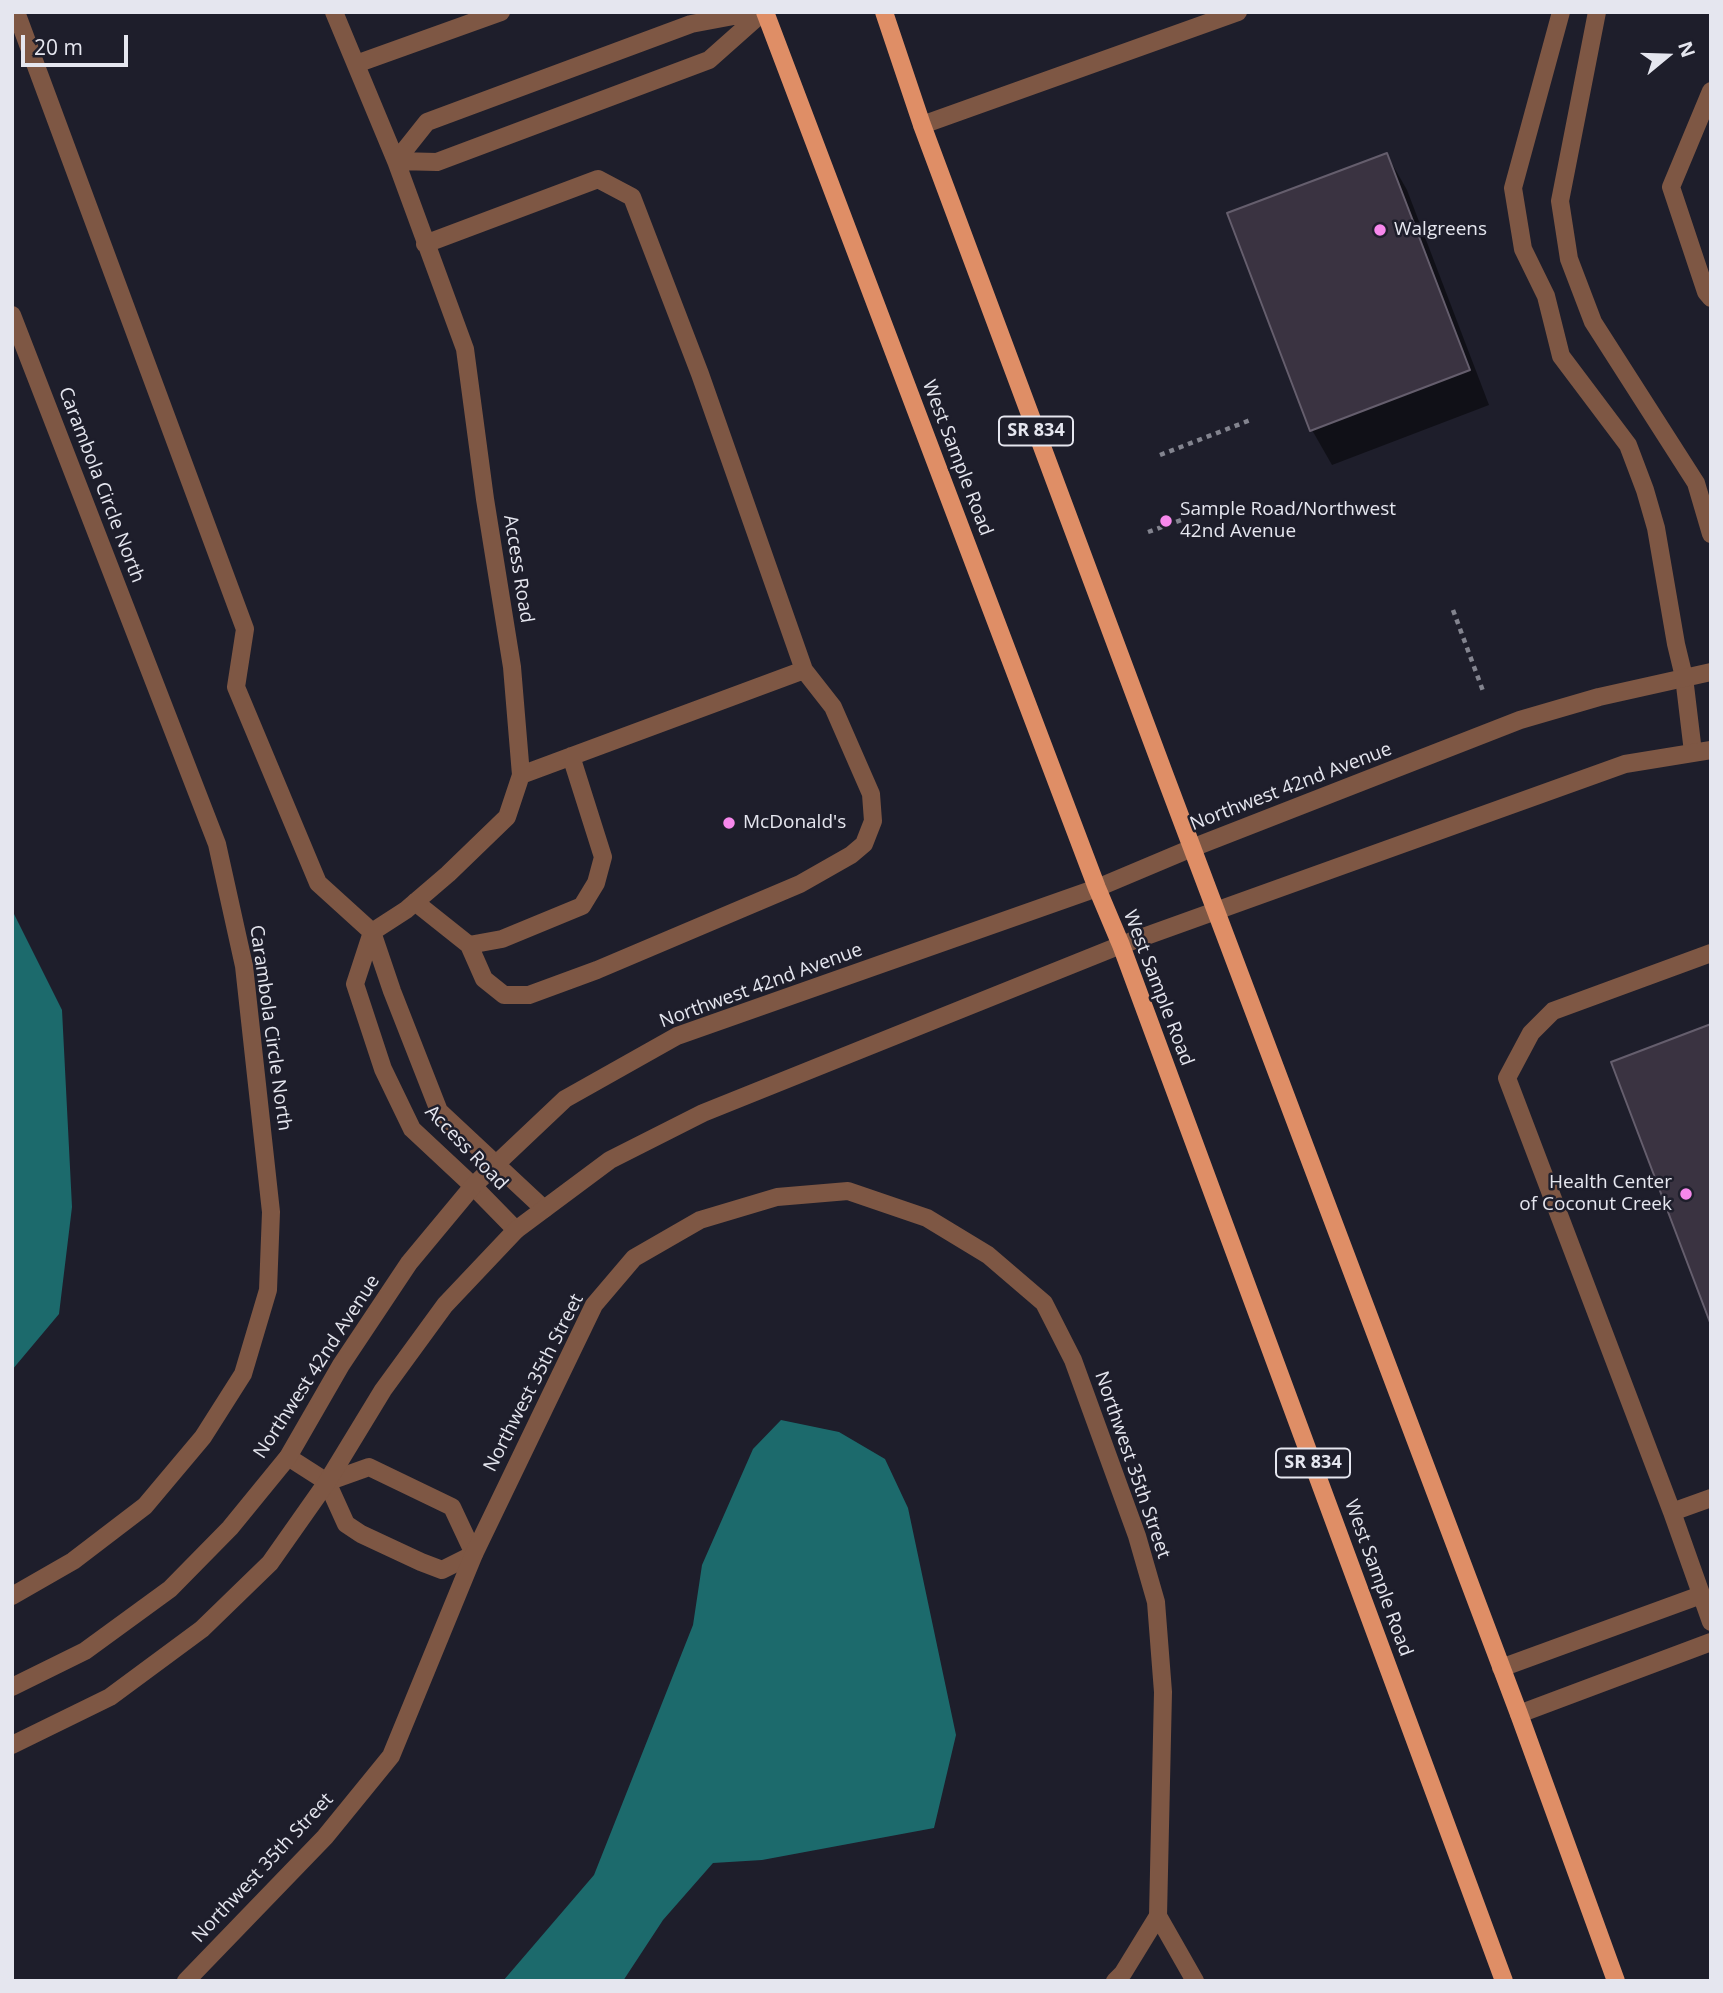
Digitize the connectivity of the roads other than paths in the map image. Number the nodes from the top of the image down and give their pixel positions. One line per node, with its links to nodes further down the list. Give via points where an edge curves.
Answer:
1 (16, 12): 28 (street, via 245,629 236,687 318,883)
2 (334, 12): 10 (street, Access Road)
3 (501, 12): 10 (street)
4 (755, 12): 13 (street, via 691,24 427,122)
5 (764, 12): 13 (street, via 709,60 437,162); 25 (main road, West Sample Road / SR 834)
6 (884, 12): 12 (main road, SR 834)
7 (1238, 12): 12 (street)
8 (1561, 12): 20 (street, via 1513,188 1523,249 1546,296 1562,356 1628,445 1645,490)
9 (1597, 12): 17 (street, via 1560,201 1569,259 1593,322 1696,483)
10 (356, 64): 13 (street, Access Road)
11 (1711, 91): 15 (street, via 1671,187)
12 (922, 125): 24 (main road, SR 834)
13 (396, 161): 14 (street, Access Road)
14 (425, 244): 18 (street, via 598,179 632,197); 23 (street, Access Road, via 465,349 512,667)
15 (1711, 298)
16 (12, 315): 42 (street, Carambola Circle North, via 217,844 244,965 271,1212 268,1290 243,1374 203,1437 145,1506 73,1561)
17 (1711, 534)
18 (804, 670): 22 (street); 30 (street, via 833,707 871,794 873,821 864,844 851,855 800,884 529,995 504,995 484,979)
19 (1711, 672): 20 (street, Northwest 42nd Avenue)
20 (1684, 677): 21 (street); 24 (street, Northwest 42nd Avenue, via 1520,720)
21 (1702, 751): 27 (street, via 1625,764)
22 (571, 756): 23 (street); 30 (street, via 603,857 596,883 582,906 502,939)
23 (521, 775): 26 (street, Access Road, via 507,817)
24 (1192, 848): 25 (street, Northwest 42nd Avenue); 27 (main road, SR 834)
25 (1097, 888): 29 (main road, West Sample Road / SR 834); 32 (street, Northwest 42nd Avenue, via 677,1036 565,1099)
26 (415, 902): 28 (street, Access Road); 30 (street)
27 (1217, 912): 29 (street); 45 (main road, SR 834)
28 (372, 932): 32 (street, Access Road, via 439,1111); 33 (street, Access Road, via 355,984 383,1069 412,1129)
29 (1121, 945): 34 (street, via 703,1113 610,1160); 53 (main road, West Sample Road / SR 834)
30 (469, 946)
31 (1711, 953): 39 (street, via 1553,1011 1531,1033 1507,1078)
32 (497, 1164): 33 (street, Northwest 42nd Avenue); 34 (street, Access Road)
33 (473, 1186): 35 (street, Access Road); 36 (street, Northwest 42nd Avenue, via 409,1263 341,1365)
34 (544, 1209): 35 (street)
35 (516, 1230): 37 (street, via 445,1305 383,1390)
36 (288, 1457): 37 (street); 46 (street, Northwest 42nd Avenue, via 230,1528 170,1589 85,1651)
37 (327, 1482): 40 (street, via 346,1524 361,1534 442,1570); 40 (street, via 369,1466 452,1507); 48 (street, via 270,1563 202,1629 110,1697)
38 (1711, 1498): 39 (street)
39 (1672, 1512): 41 (street)
40 (474, 1554): 49 (street, Northwest 35th Street, via 594,1305 635,1258 700,1220 777,1197 848,1191 927,1218 988,1255 1044,1303 1073,1360 1137,1536 1156,1602 1163,1692); 50 (street, Northwest 35th Street, via 391,1756 325,1837)
41 (1701, 1595): 43 (street); 45 (street)
42 (12, 1596)
43 (1711, 1622)
44 (1711, 1642): 47 (street)
45 (1501, 1668): 47 (main road, SR 834)
46 (12, 1687)
47 (1519, 1714): 54 (main road, SR 834)
48 (12, 1745)
49 (1158, 1916): 51 (street); 52 (street)
50 (186, 1981)
51 (1115, 1981)
52 (1195, 1981)
53 (1504, 1981)
54 (1616, 1981)

